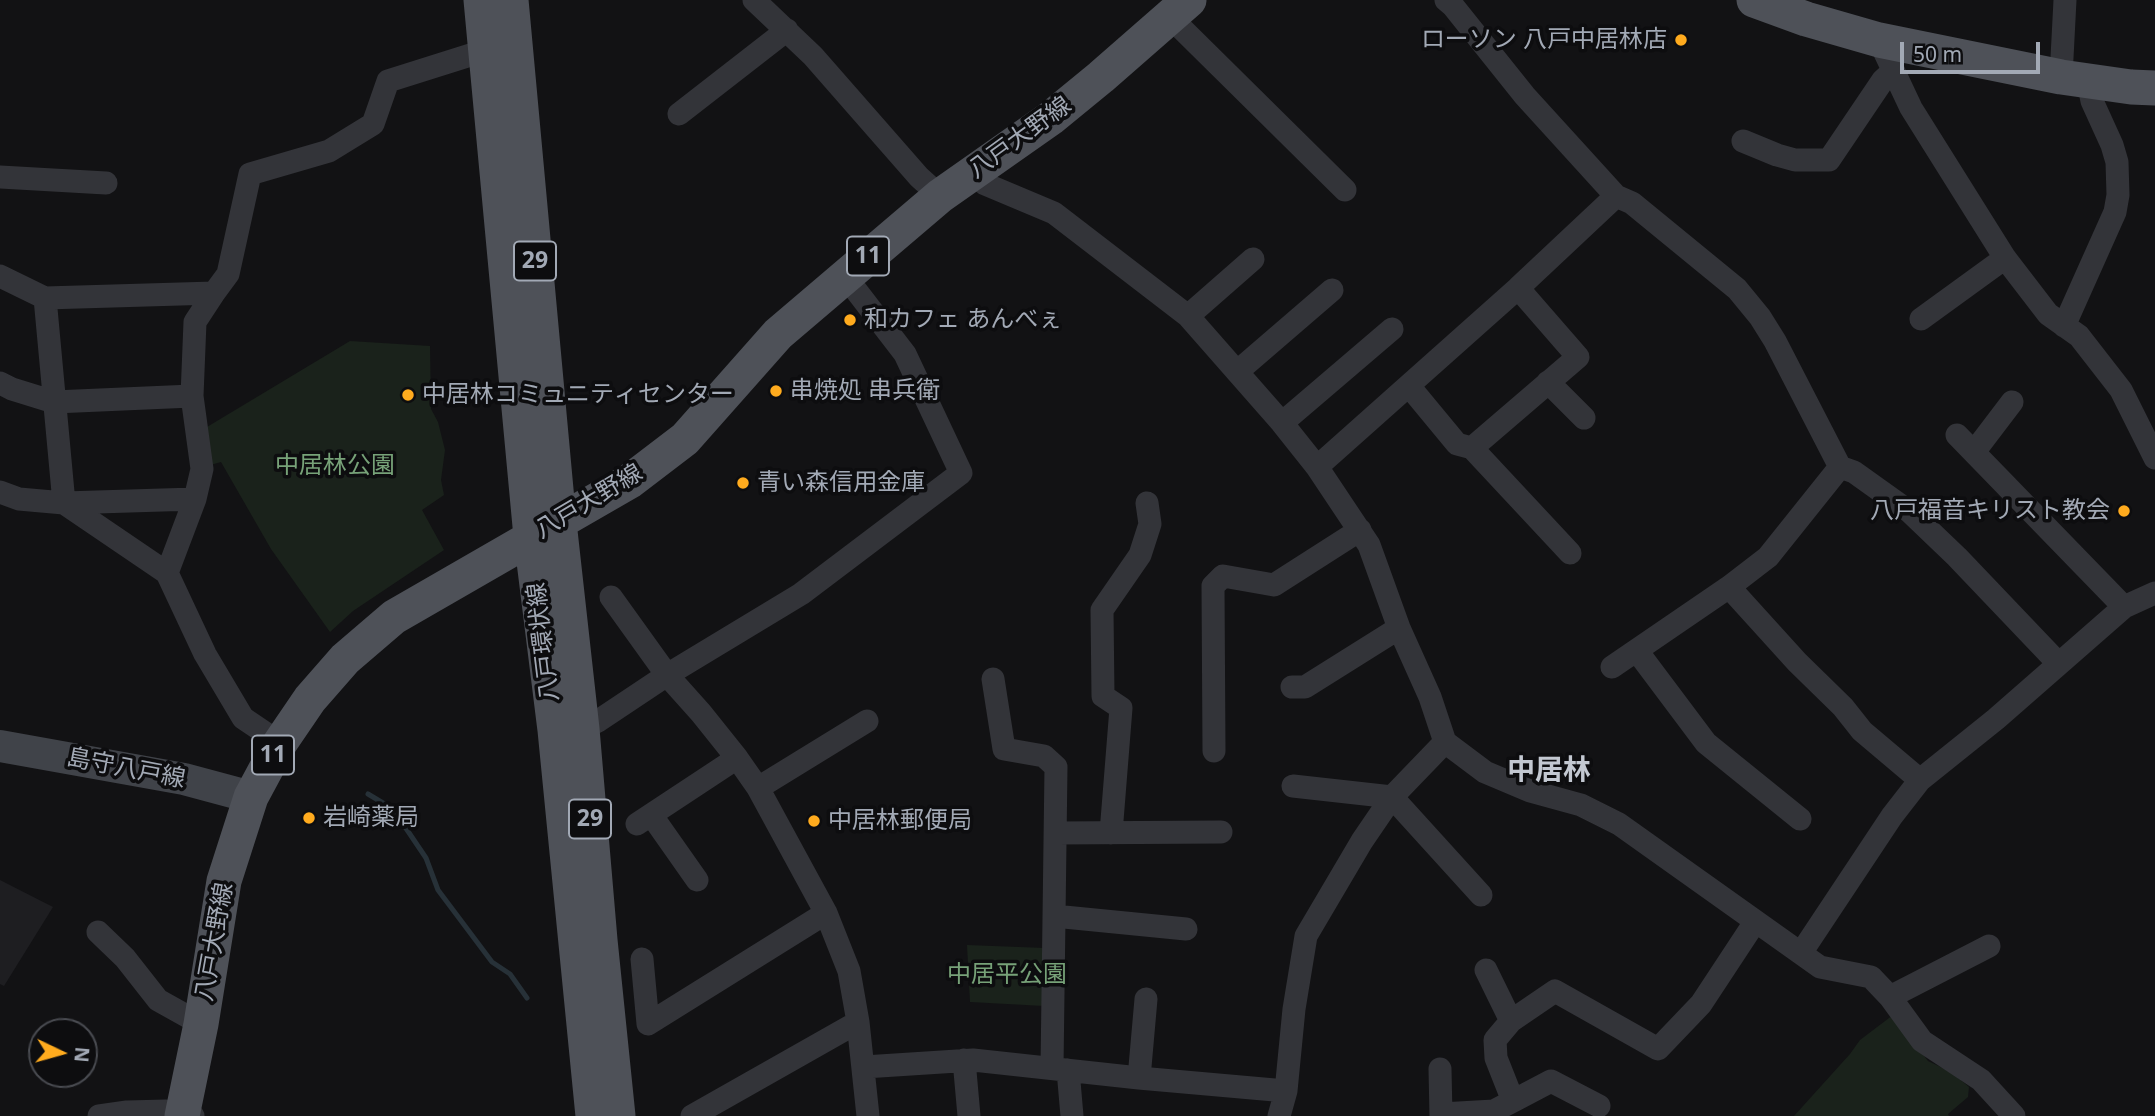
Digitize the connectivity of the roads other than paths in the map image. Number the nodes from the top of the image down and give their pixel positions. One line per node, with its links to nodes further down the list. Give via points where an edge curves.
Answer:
1 (481, 0): 9 (main road, 八戸環状線 / 29)
2 (511, 0): 9 (main road, 八戸環状線 / 29)
3 (754, 0): 8 (street)
4 (1446, 0): 20 (street)
5 (1754, 0): 10 (main road)
6 (2065, 0): 11 (street)
7 (1180, 9): 15 (main road, 八戸大野線 / 11, via 1051,118); 18 (street)
8 (787, 30): 13 (street); 19 (street)
9 (500, 46): 27 (street, via 388,81 373,124 329,151 250,174 228,274); 52 (main road, 八戸環状線 / 29)
10 (1886, 56): 11 (main road); 14 (street, via 1883,80 1829,160 1795,160); 21 (street, via 1911,108)
11 (2075, 79): 12 (main road); 31 (street, via 2092,101 2112,145 2118,195 2115,212)
12 (2155, 88)
13 (679, 114)
14 (1743, 141)
15 (972, 173): 19 (main road, 八戸大野線 / 11); 29 (street, via 985,184 1054,213)
16 (0, 177): 17 (street)
17 (106, 183)
18 (1345, 190)
19 (940, 196): 24 (main road, 八戸大野線 / 11)
20 (1616, 197): 25 (street); 47 (street, via 1633,203 1737,289 1775,341)
21 (2005, 258): 30 (street); 31 (street, via 2048,314)
22 (1253, 259): 29 (street)
23 (0, 276): 28 (street)
24 (845, 276): 52 (main road, 八戸大野線 / 11, via 778,334 685,439 630,481); 64 (street, via 905,354 961,473 801,594)
25 (1518, 288): 34 (street, via 1578,357); 36 (street)
26 (1332, 290): 33 (street)
27 (214, 293): 28 (street); 37 (street, via 195,322)
28 (45, 298): 38 (street)
29 (1188, 316): 33 (street)
30 (1922, 319)
31 (2064, 326): 45 (street, via 2079,336 2121,390)
32 (1392, 329): 41 (street)
33 (1238, 371): 41 (street)
34 (1548, 382): 40 (street); 43 (street)
35 (0, 383): 38 (street)
36 (1409, 386): 43 (street, via 1457,444); 46 (street)
37 (192, 396): 38 (street); 49 (street, via 202,469)
38 (54, 402): 50 (street)
39 (2012, 402): 44 (street)
40 (1584, 418)
41 (1282, 423): 46 (street)
42 (1957, 435): 44 (street)
43 (1472, 448): 54 (street)
44 (1974, 452): 59 (street)
45 (2155, 458)
46 (1317, 467): 53 (street)
47 (1840, 467): 56 (street, via 1768,557); 62 (street, via 1854,471 1910,512)
48 (0, 492): 50 (street, via 19,499)
49 (195, 499): 50 (street); 55 (street)
50 (64, 503): 55 (street)
51 (1147, 503): 82 (street, via 1150,524 1140,555 1102,610 1103,695 1121,708)
52 (545, 530): 68 (main road, 八戸環状線 / 29); 70 (main road, 八戸大野線 / 11, via 394,617 345,659); 110 (main road, 八戸環状線 / 29, via 555,730)
53 (1360, 530): 60 (street); 72 (street, via 1274,585 1223,576 1213,586)
54 (1570, 553)
55 (167, 573): 70 (street, via 205,654 243,718)
56 (1729, 587): 61 (street); 74 (street, via 1862,732)
57 (2155, 593): 59 (street)
58 (611, 597): 64 (street)
59 (2124, 607): 62 (street)
60 (1399, 628): 66 (street, via 1305,687); 69 (street)
61 (1637, 651): 63 (street); 79 (street, via 1706,743)
62 (2059, 664): 74 (street)
63 (1612, 667)
64 (667, 675): 68 (street); 73 (street)
65 (993, 679): 81 (street, via 1004,749 1044,756 1056,767)
66 (1292, 687)
67 (867, 721): 76 (street)
68 (582, 729): 111 (main road, 八戸環状線 / 29)
69 (1445, 742): 78 (street); 87 (street, via 1485,772 1581,805 1619,824)
70 (280, 743): 77 (main road, 八戸大野線 / 11)
71 (0, 746): 77 (main road, 島守八戸線, via 184,779)
72 (1214, 751)
73 (737, 758): 76 (street); 83 (street, via 645,820)
74 (1920, 780): 91 (street)
75 (1293, 786): 78 (street)
76 (758, 788): 85 (street)
77 (251, 797): 98 (main road, 八戸大野線 / 11, via 224,880)
78 (1392, 797): 84 (street); 104 (street, via 1306,936)
79 (1800, 818)
80 (1221, 832): 82 (street)
81 (1056, 833): 82 (street); 86 (street)
82 (1111, 833)
83 (697, 880)
84 (1481, 895)
85 (826, 913): 92 (street, via 648,1024); 97 (street, via 849,971)
86 (1054, 916): 88 (street); 101 (street)
87 (1755, 922): 91 (street); 96 (street, via 1701,1004 1658,1049 1555,991)
88 (1186, 929)
89 (98, 932): 98 (street, via 158,1000)
90 (1989, 946): 94 (street)
91 (1801, 953): 94 (street, via 1820,967 1871,977)
92 (642, 959)
93 (1486, 970): 96 (street)
94 (1890, 997): 117 (street, via 1922,1041 1981,1080)
95 (1146, 999): 103 (street)
96 (1511, 1021): 105 (street, via 1495,1040 1496,1058)
97 (858, 1022): 100 (street); 112 (street)
98 (201, 1024): 107 (main road, 八戸大野線 / 11)
99 (964, 1060): 100 (street); 101 (street); 114 (street)
100 (864, 1067): 113 (street)
101 (1060, 1069): 103 (street); 115 (street)
102 (1440, 1069): 108 (street)
103 (1139, 1078): 104 (street)
104 (1286, 1090): 116 (street)
105 (1513, 1101): 106 (street, via 1551,1081); 108 (street, via 1494,1111)
106 (1599, 1106)
107 (186, 1115): 109 (street, via 166,1111)
108 (1441, 1115)
109 (99, 1116)
110 (593, 1116)
111 (618, 1116)
112 (692, 1116)
113 (868, 1116)
114 (969, 1116)
115 (1072, 1116)
116 (1279, 1116)
117 (2014, 1116)

